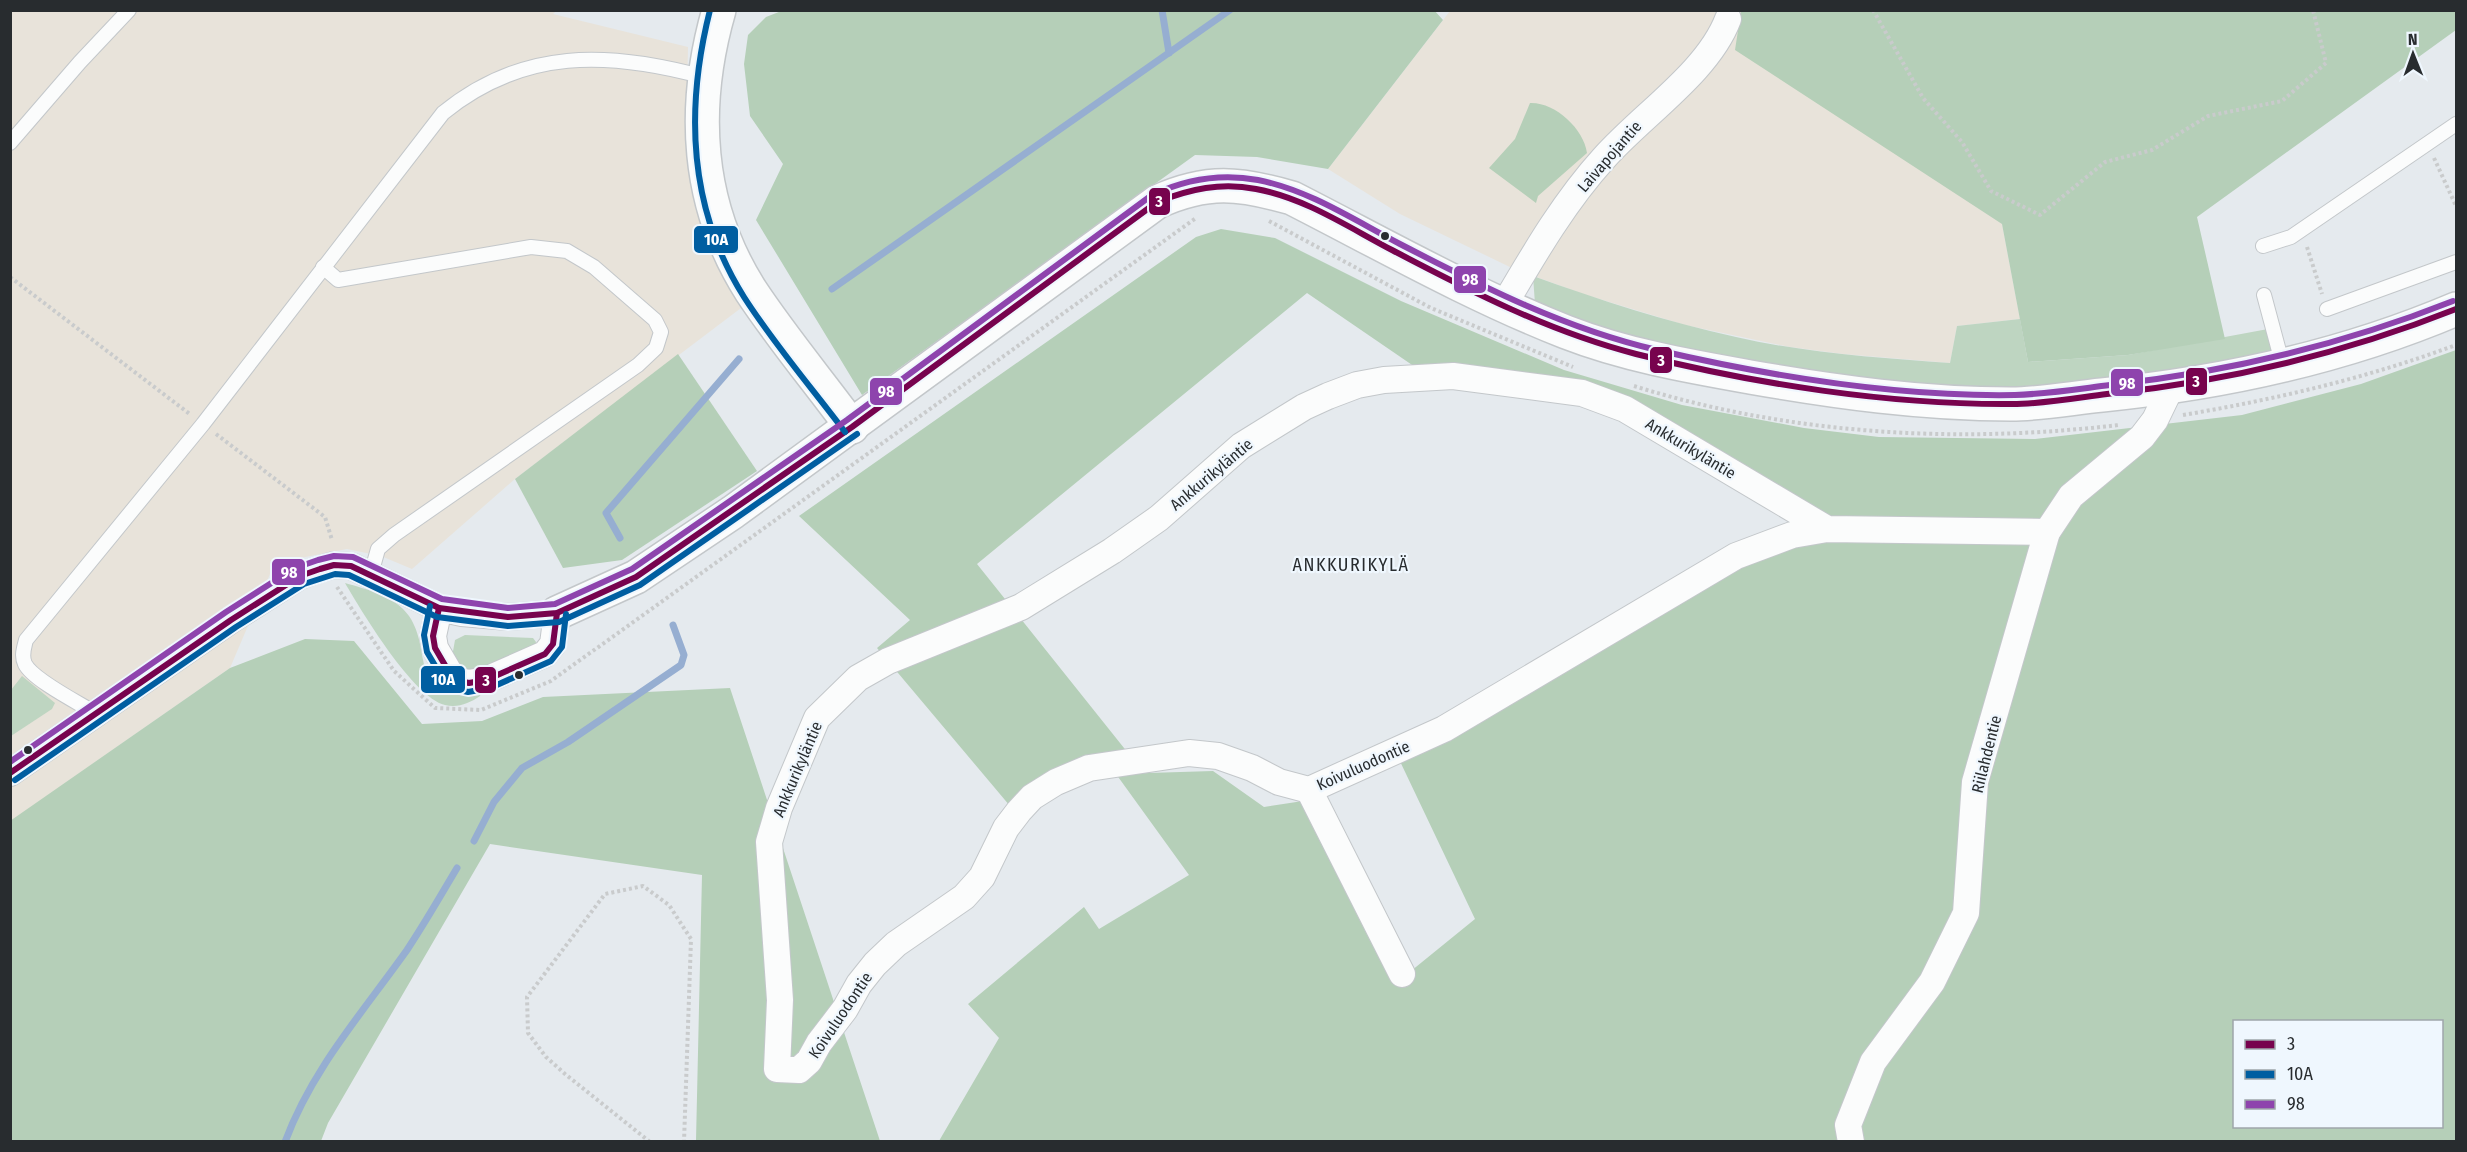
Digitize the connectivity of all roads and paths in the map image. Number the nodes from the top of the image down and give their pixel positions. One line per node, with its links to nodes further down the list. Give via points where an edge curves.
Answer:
1 (129, 10): 8 (lane)
2 (719, 10): 6 (street)
3 (1873, 10): 4 (path, via 1923,98 1962,142 1992,191 2040,215 2105,162 2152,150 2208,116 2282,101 2326,63)
4 (2313, 10)
5 (1728, 19): 18 (street, Laivapojantie, via 1708,56 1593,170 1543,239)
6 (704, 77): 15 (lane, via 657,65 581,60 548,63 479,86 443,113); 28 (street, via 704,159 714,208 733,258 752,291)
7 (2457, 124): 9 (lane)
8 (10, 143)
9 (2428, 144): 10 (path); 13 (lane, via 2291,237)
10 (2457, 206)
11 (1203, 216): 33 (path, via 1179,229 551,681 482,710 435,708 394,671 337,587)
12 (1260, 218): 23 (path, via 1431,308)
13 (2263, 246)
14 (2457, 262): 19 (lane)
15 (323, 267): 27 (lane); 32 (lane, via 338,280 531,247 567,251 594,267 655,320 661,332 656,348 638,365 394,535 378,549)
16 (10, 277): 27 (path)
17 (2264, 295): 22 (lane)
18 (1504, 305): 25 (street, via 1568,333 1629,352 1797,385 1903,400 2013,405); 28 (street, via 1292,198 1254,187 1202,185 1157,202)
19 (2327, 309)
20 (2457, 309): 22 (street)
21 (2457, 345): 26 (path, via 2406,364 2277,399)
22 (2283, 366): 25 (street)
23 (1575, 367)
24 (1630, 385): 26 (path, via 1765,417 1887,432 1967,436 2064,431)
25 (2170, 388): 26 (street, Riilahdentie)
26 (2155, 420): 30 (street, Riilahdentie, via 2142,437 2071,496)
27 (203, 424): 31 (path, via 325,517); 36 (lane, via 26,640 22,653 25,665)
28 (852, 427): 35 (street, via 636,577)
29 (1827, 529): 30 (street, Ankkurikyläntie); 38 (street, Koivuluodontie, via 1792,535 1736,556 1444,729); 40 (street, Ankkurikyläntie, via 1624,409 1582,393 1452,376 1410,377 1357,385 1304,407 1241,446 1159,518 1112,551 1021,607 888,661 858,678 817,718 769,842 780,999)
30 (2047, 532): 43 (street, Riilahdentie, via 1976,782 1966,913 1932,982 1874,1062 1848,1125)
31 (332, 540)
32 (371, 574): 34 (street); 36 (street, via 351,566 334,566 300,576)
33 (327, 590)
34 (439, 608): 35 (street, via 508,617); 35 (street, via 433,636 435,648 449,672 459,681 469,683 486,680 545,654 554,645)
35 (557, 613)
36 (95, 713): 37 (street)
37 (10, 773)
38 (1309, 790): 39 (street); 40 (street, Koivuluodontie, via 1279,782 1218,756 1189,753 1089,768 1056,782 1032,797 1012,819 982,877 964,897 896,944 875,964 809,1061 799,1070)
39 (1402, 974)
40 (777, 1069)
41 (650, 1142): 42 (path, via 546,1057 528,1033 527,998 605,894 643,886 669,905 691,939)
42 (684, 1142)
43 (1851, 1142)

